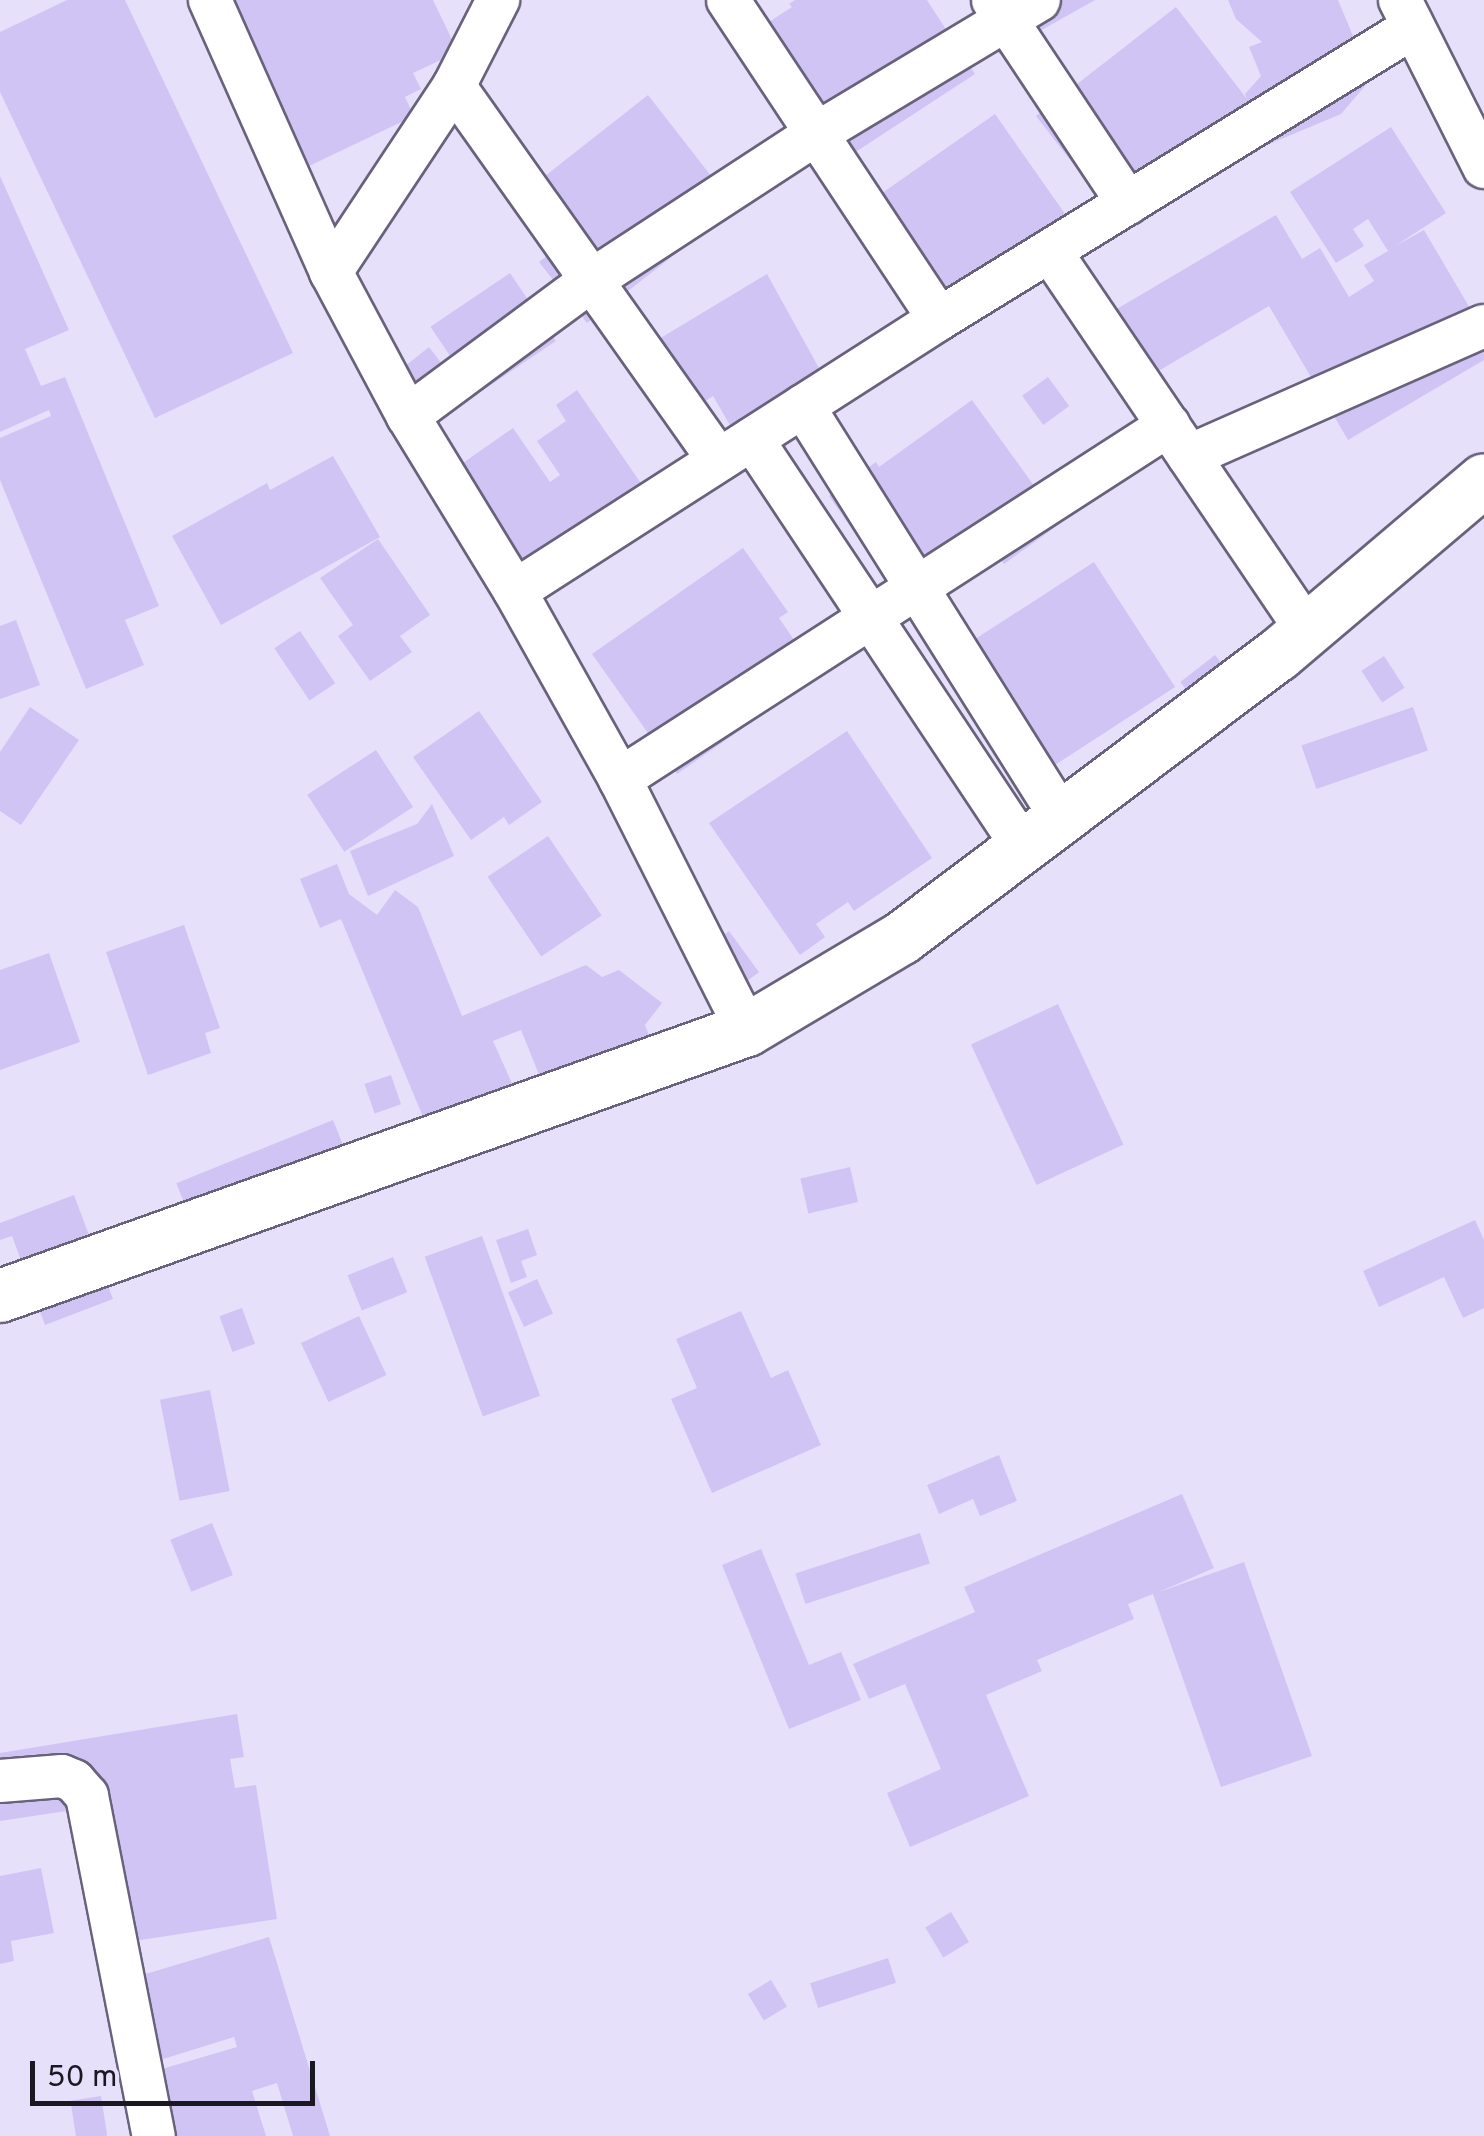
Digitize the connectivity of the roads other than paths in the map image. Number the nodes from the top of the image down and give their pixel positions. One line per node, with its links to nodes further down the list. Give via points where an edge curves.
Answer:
1 (210, 0): 11 (street)
2 (498, 0): 6 (street)
3 (728, 0): 7 (street)
4 (1013, 7): 7 (street); 9 (street)
5 (1406, 14): 8 (street); 9 (street)
6 (454, 86): 11 (street); 12 (street)
7 (816, 134): 12 (street); 13 (street)
8 (1484, 167)
9 (1128, 203): 10 (street)
10 (1050, 250): 13 (street); 17 (street)
11 (332, 272): 16 (street)
12 (592, 280): 16 (street); 18 (street)
13 (938, 319): 15 (street)
14 (1484, 326): 17 (street)
15 (802, 406): 18 (street); 20 (street)
16 (408, 416): 21 (street)
17 (1179, 441): 20 (street); 23 (street)
18 (736, 449): 21 (street); 22 (street)
19 (1484, 480): 23 (main road)
20 (916, 588): 22 (street); 25 (street)
21 (515, 591): 24 (street)
22 (872, 618): 24 (street); 25 (street)
23 (1306, 630): 25 (main road)
24 (620, 779): 26 (street)
25 (1042, 832): 26 (main road, via 902,938)
26 (747, 1030): 27 (main road)
27 (0, 1296)
28 (0, 1781): 29 (street, via 62,1776 88,1796)
29 (154, 2136)

